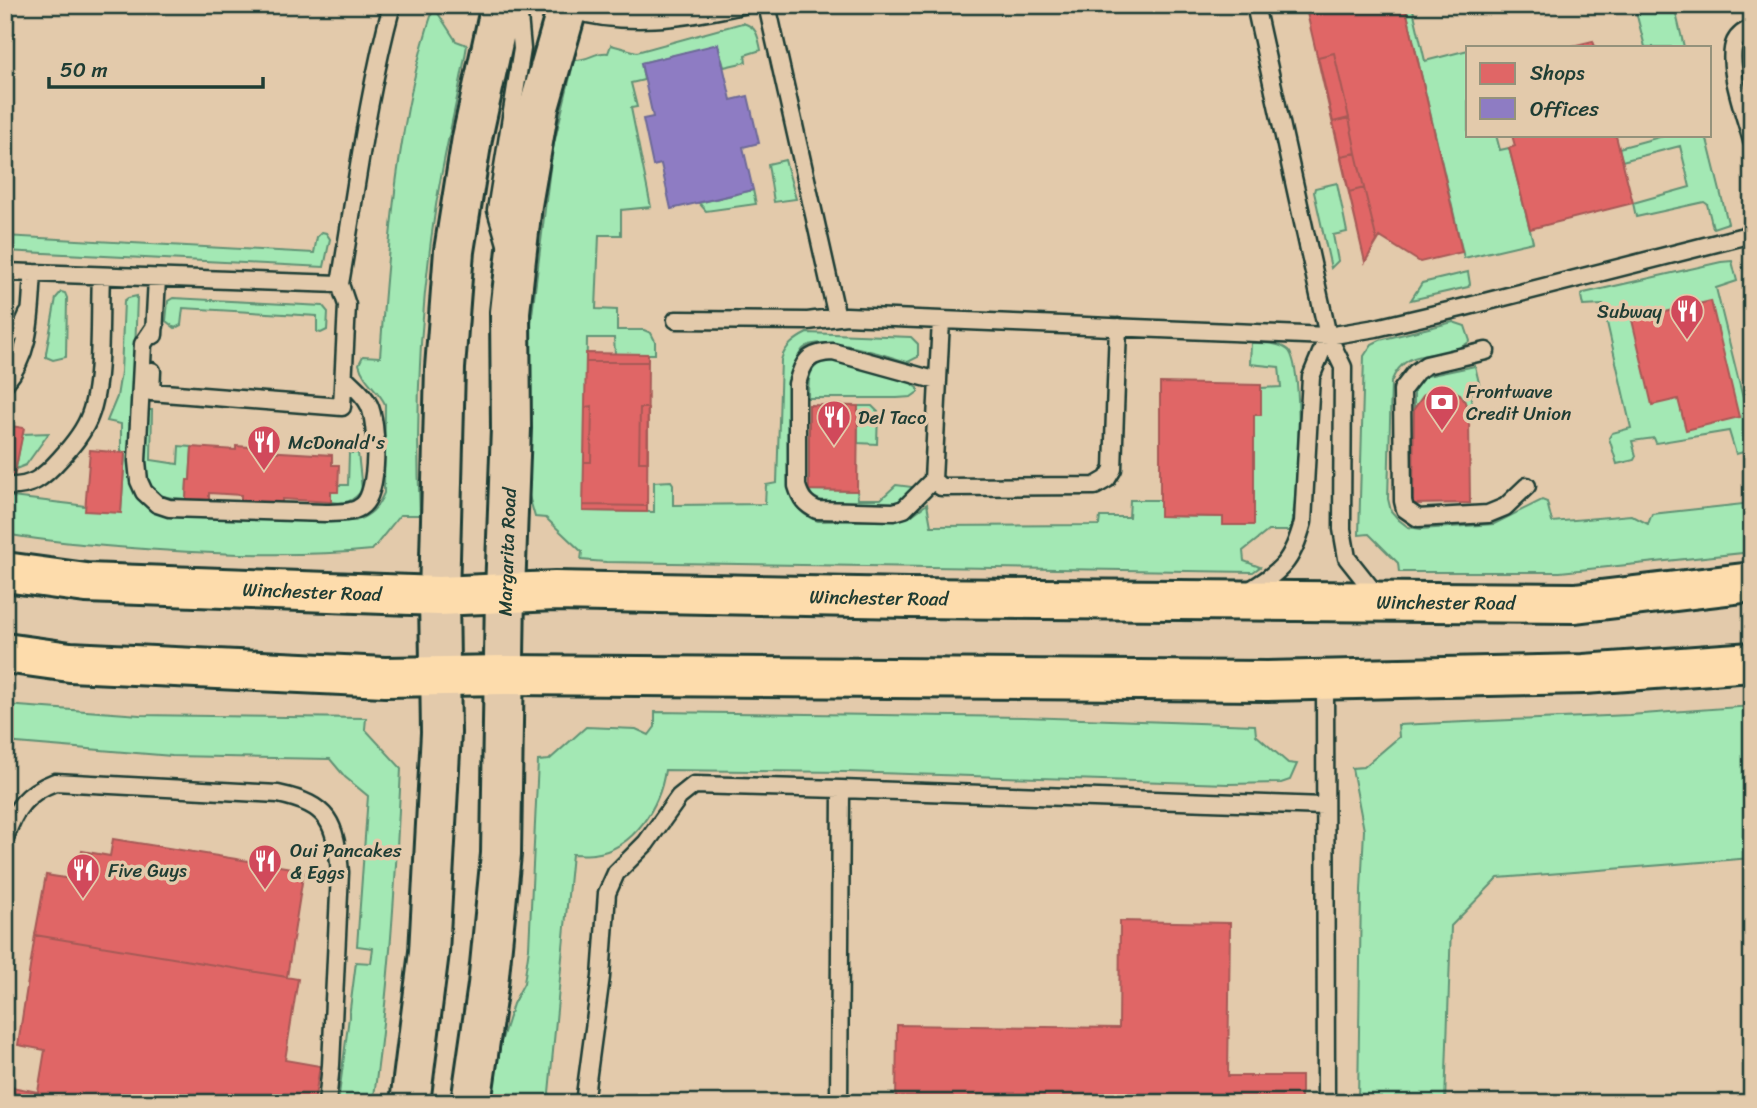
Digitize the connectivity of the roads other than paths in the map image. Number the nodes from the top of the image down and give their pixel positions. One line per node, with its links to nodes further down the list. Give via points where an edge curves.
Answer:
1 (391, 5): 16 (lane)
2 (501, 5): 35 (main road, via 471,138 454,251 445,368)
3 (518, 5): 11 (lane, via 522,49 496,210)
4 (743, 5): 7 (lane, via 646,21 599,17)
5 (767, 5): 18 (lane)
6 (1255, 5): 23 (lane)
7 (566, 6): 11 (main road, Margarita Road, via 539,107)
8 (1752, 28): 9 (lane, via 1741,33 1734,44 1732,63)
9 (1752, 141)
10 (1752, 234): 23 (lane, via 1412,320)
11 (515, 269): 34 (main road, Margarita Road, via 510,312)
12 (5, 272): 13 (lane)
13 (33, 273): 14 (lane); 17 (lane)
14 (101, 276): 15 (lane); 30 (lane, via 96,395 89,417 76,440 37,481 26,486)
15 (157, 278): 16 (lane); 21 (lane)
16 (340, 284): 26 (lane, via 347,305)
17 (30, 312): 24 (lane, via 23,325); 28 (lane, via 23,357)
18 (837, 317): 19 (lane); 20 (lane)
19 (676, 320)
20 (941, 320): 22 (lane); 27 (lane)
21 (155, 326): 26 (lane, via 151,392 342,407); 26 (lane, via 143,344 137,461 144,492 169,508 326,513 351,512 362,506 373,483 374,424 366,399)
22 (1118, 327): 23 (lane); 29 (lane, via 1113,469 1107,479 1095,486 941,487)
23 (1328, 336): 36 (lane, via 1311,377 1298,543 1279,572); 37 (lane, via 1343,367 1342,529 1347,558 1370,587)
24 (5, 339)
25 (1486, 351): 31 (lane, via 1426,365 1402,390 1405,509 1418,518 1488,514 1505,507)
26 (344, 377)
27 (938, 381): 29 (lane); 29 (lane, via 820,352 808,358 797,384 797,486 808,505 817,510 894,512 904,509)
28 (5, 383)
29 (933, 480)
30 (5, 485)
31 (1527, 486)
32 (5, 572): 35 (main road, Winchester Road, via 86,583)
33 (1752, 582): 37 (main road, Winchester Road, via 1575,603)
34 (505, 592): 35 (main road, Winchester Road); 36 (main road, Winchester Road); 41 (main road, Margarita Road)
35 (439, 596): 40 (main road)
36 (1236, 599): 37 (main road, Winchester Road)
37 (1392, 601)
38 (5, 653): 40 (main road, via 97,663 385,677)
39 (1752, 662): 42 (main road, via 1584,674)
40 (440, 675): 41 (main road); 47 (main road, via 429,952)
41 (505, 675): 42 (main road); 48 (main road, Margarita Road, via 501,854)
42 (1325, 680): 44 (lane)
43 (841, 789): 44 (lane); 49 (lane, via 694,785 615,873 607,893); 50 (lane)
44 (1324, 806): 51 (lane)
45 (5, 838): 46 (lane, via 23,801 37,788 55,782 278,794 302,799 319,809 331,823 340,872)
46 (327, 1103)
47 (410, 1103)
48 (471, 1103)
49 (584, 1103)
50 (839, 1103)
51 (1326, 1103)

